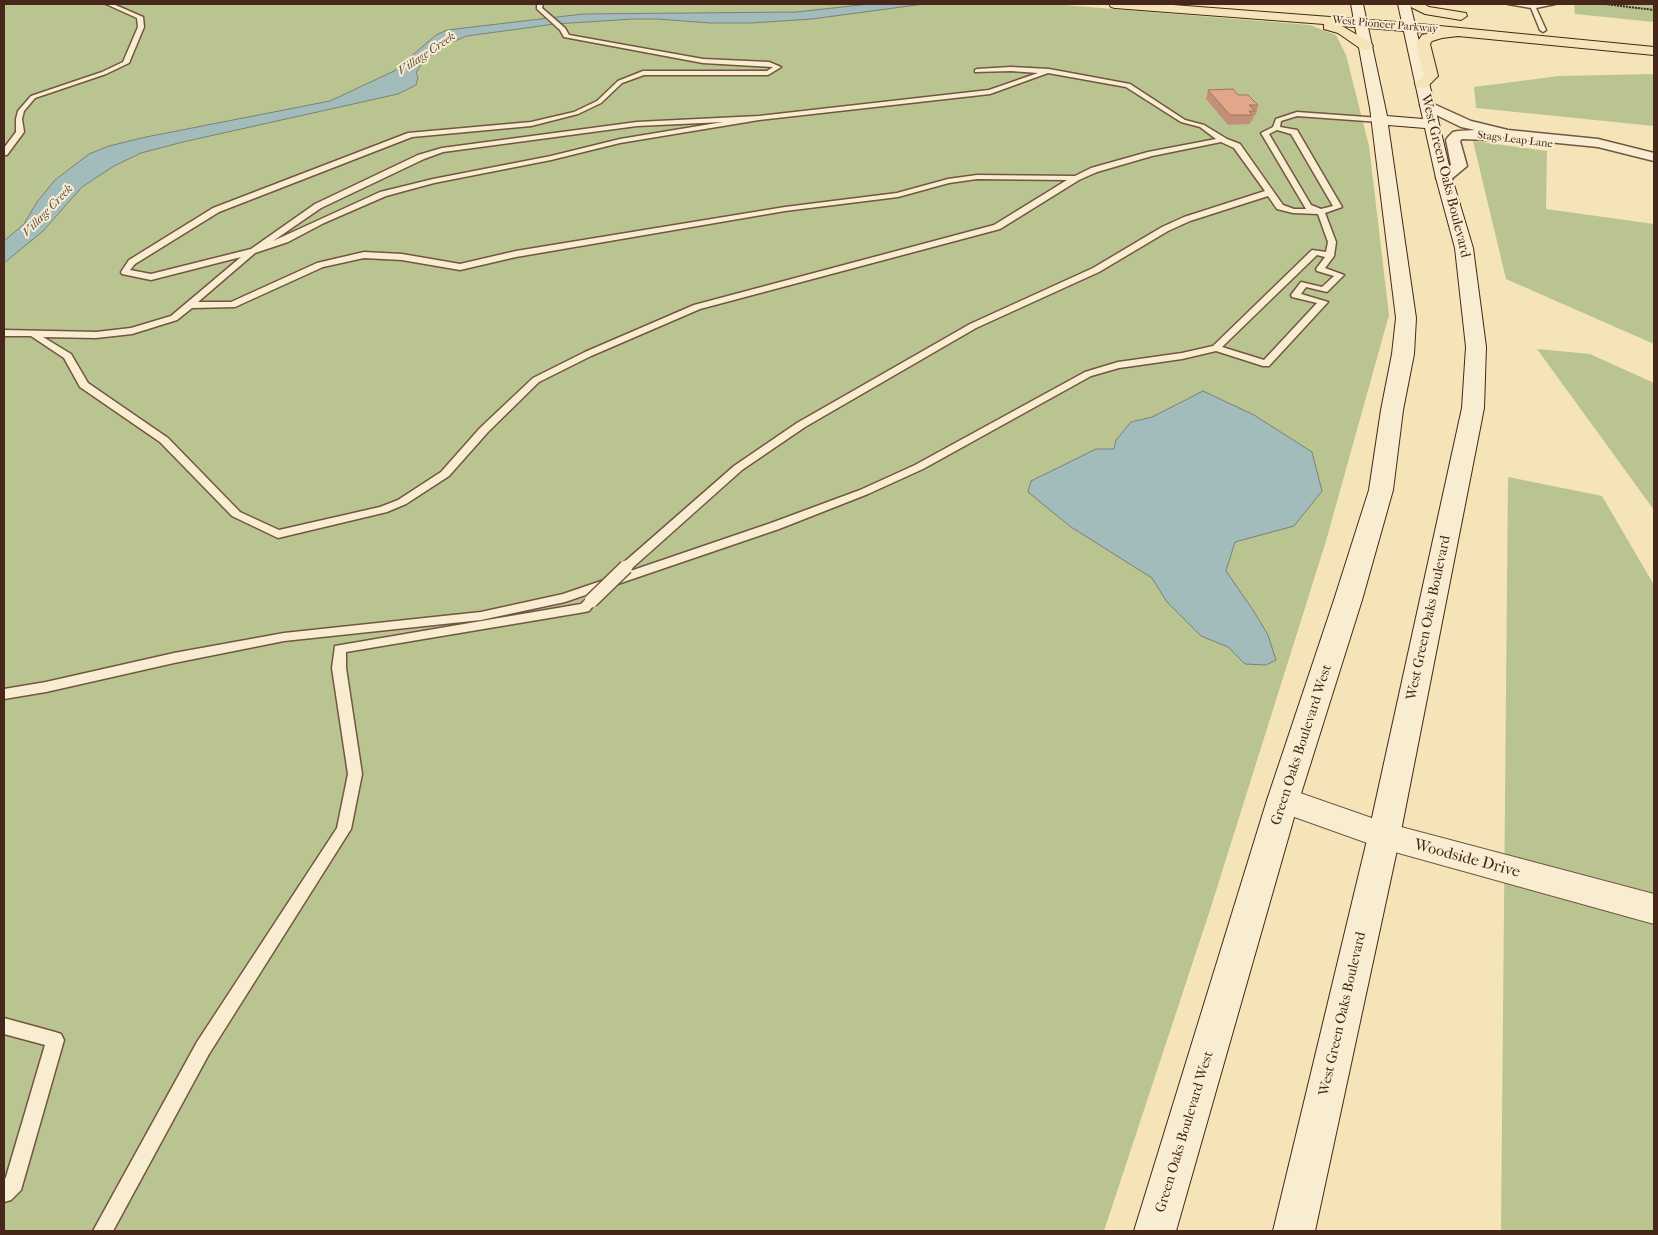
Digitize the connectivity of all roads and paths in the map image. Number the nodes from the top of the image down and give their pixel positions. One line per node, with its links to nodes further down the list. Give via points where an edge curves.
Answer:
1 (109, 4): 32 (lane, via 140,17 141,27 126,63 104,74 33,97 21,111 20,132)
2 (540, 4): 38 (lane, via 539,8 566,36 703,61 778,67 768,73 643,73 620,82 599,102 576,113 515,127 410,135 216,210 132,262 125,272 151,277)
3 (1115, 4): 13 (main road, West Pioneer Parkway)
4 (1236, 4): 12 (main road, West Pioneer Parkway)
5 (1404, 4): 15 (main road, West Green Oaks Boulevard)
6 (1414, 4): 14 (main road, via 1425,10)
7 (1512, 4): 10 (lane)
8 (1552, 4): 10 (lane)
9 (1605, 4): 11 (path)
10 (1533, 7): 17 (lane)
11 (1654, 10)
12 (1359, 13): 13 (main road, West Pioneer Parkway); 15 (main road, West Pioneer Parkway); 20 (main road)
13 (1286, 17): 20 (main road, via 1343,30)
14 (1474, 18)
15 (1408, 22): 17 (main road, West Pioneer Parkway); 18 (main road, West Pioneer Parkway); 24 (main road, West Green Oaks Boulevard)
16 (1517, 25): 17 (main road)
17 (1538, 30): 19 (main road, West Pioneer Parkway)
18 (1490, 35): 21 (main road, West Pioneer Parkway); 24 (main road, via 1441,34 1427,38 1422,44 1431,76)
19 (1654, 40)
20 (1366, 46): 27 (main road)
21 (1654, 51)
22 (977, 71): 23 (lane)
23 (1049, 71): 26 (lane, via 990,92); 30 (lane, via 1128,85 1184,121 1202,126)
24 (1422, 84): 25 (main road, West Green Oaks Boulevard)
25 (1427, 104): 28 (main road, West Green Oaks Boulevard); 31 (street, Stags Leap Lane, via 1466,124)
26 (759, 118): 38 (lane, via 620,141 383,194 285,240); 38 (lane, via 637,124 442,150 420,157 318,206)
27 (1380, 120): 28 (main road); 29 (lane, via 1297,114 1278,120); 45 (main road, Green Oaks Boulevard West, via 1406,318 1403,354 1381,490)
28 (1431, 124): 35 (main road, West Green Oaks Boulevard)
29 (1276, 128): 37 (lane, via 1265,133 1308,207); 37 (lane, via 1294,132 1338,207)
30 (1222, 140): 34 (lane, via 1151,154); 36 (lane, via 1237,146)
31 (1539, 140): 33 (street, Stags Leap Lane, via 1606,151 1624,150); 35 (street, Stags Leap Lane, via 1458,135 1453,140 1459,166)
32 (4, 153)
33 (1654, 157)
34 (1076, 178): 40 (lane, via 977,177 948,181 898,195 785,209 545,249 460,267 402,257 364,255 320,265 232,305); 42 (lane, via 997,227 697,306 588,354 536,380 484,430 445,474 402,502 383,510 278,534 236,514 164,440 84,385 68,356)
35 (1444, 178): 46 (main road, West Green Oaks Boulevard, via 1466,258 1476,346 1473,408)
36 (1268, 193): 37 (lane, via 1280,207); 50 (lane, bridge, via 1165,229 1096,270 973,326 801,425 738,468 626,567 585,608 340,650 339,668 355,774 344,829 203,1048)
37 (1321, 212): 39 (lane, via 1332,242)
38 (254, 250): 40 (lane)
39 (1330, 256): 43 (lane, via 1314,252); 43 (lane, via 1320,269 1340,275 1324,290 1304,284 1295,295 1323,302 1266,364)
40 (189, 305): 42 (lane, via 174,318 132,331 96,335)
41 (4, 333): 42 (lane)
42 (33, 333)
43 (1216, 348): 44 (lane, via 1118,365 1088,374 919,467 864,492 565,598 481,616 284,637)
44 (4, 694)
45 (1283, 800): 46 (main road, Woodside Drive); 51 (main road, Green Oaks Boulevard West)
46 (1384, 836): 47 (main road, Woodside Drive); 52 (main road, West Green Oaks Boulevard)
47 (1654, 908)
48 (4, 1026): 49 (lane, via 55,1040 14,1183)
49 (4, 1193)
50 (103, 1231)
51 (1155, 1231)
52 (1294, 1231)

